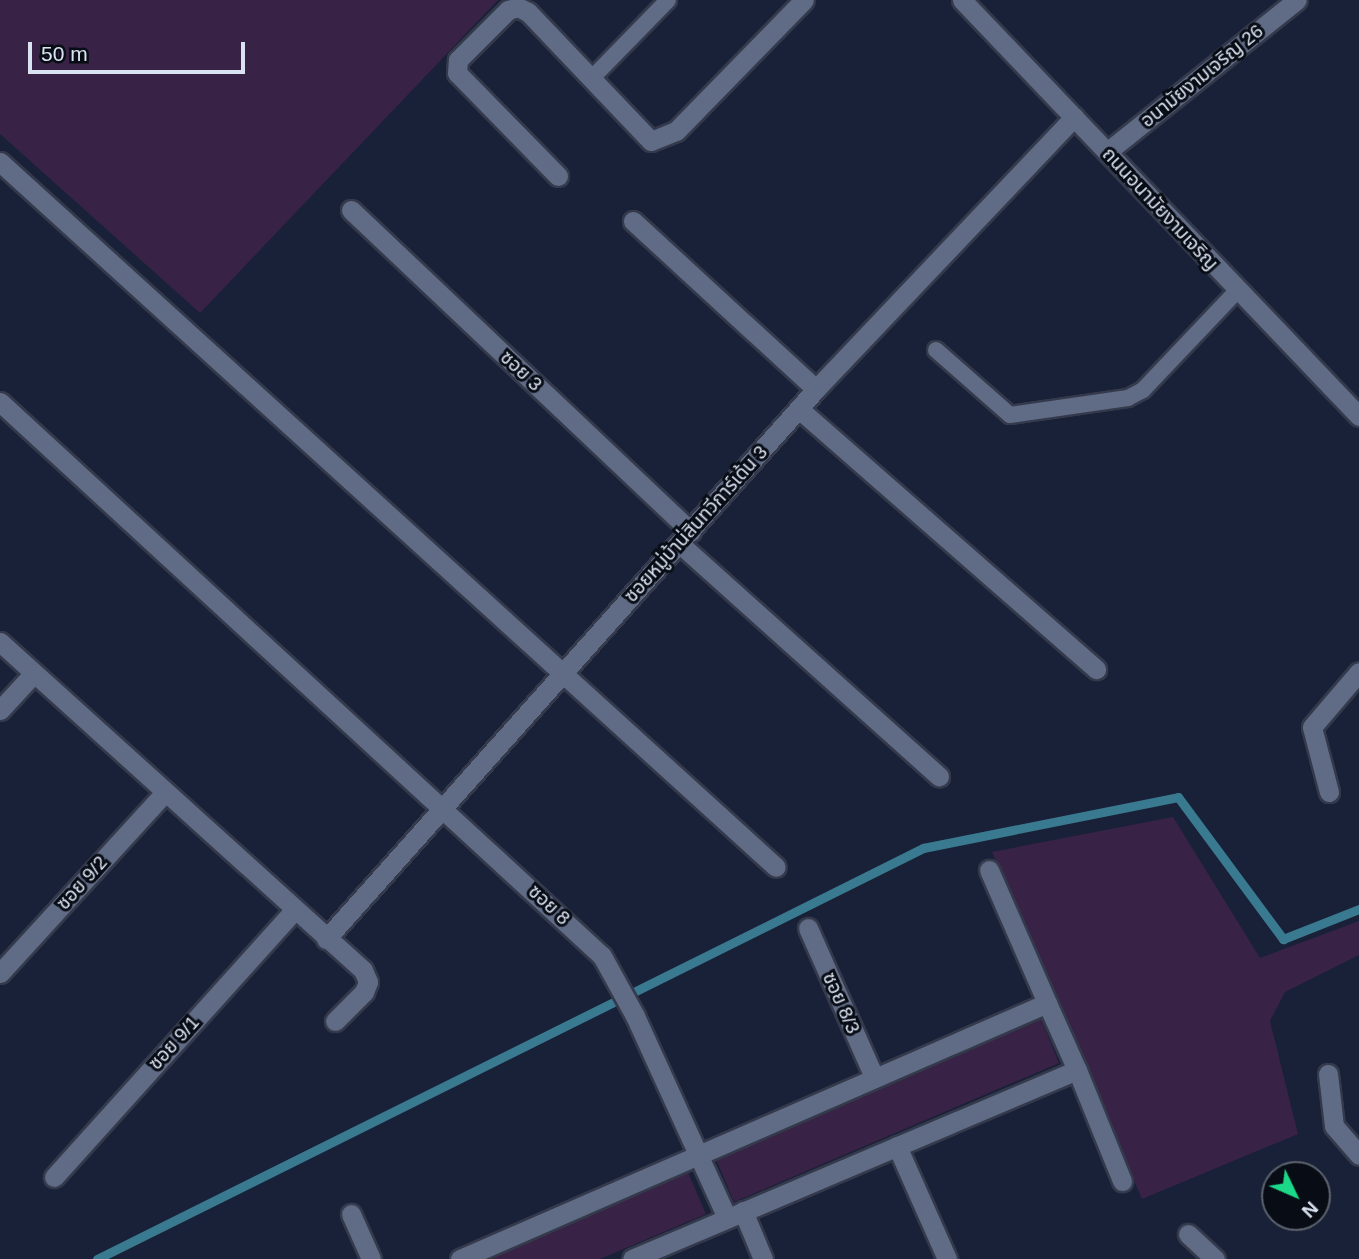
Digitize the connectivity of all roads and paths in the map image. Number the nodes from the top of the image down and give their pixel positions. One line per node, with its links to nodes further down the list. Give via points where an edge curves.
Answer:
1 (668, 0): 5 (lane)
2 (804, 0): 5 (street, via 666,139 651,141 639,132)
3 (962, 0): 6 (street, ถนนอนามัยงามเจริญ)
4 (1297, 0): 7 (street, อนามัยงามเจริญ 26)
5 (590, 79): 9 (street, via 528,12 517,7 508,10 458,60 457,73 467,87)
6 (1074, 117): 7 (street, ถนนอนามัยงามเจริญ); 14 (street, ซอยหมู่บ้าน่สินทวีการ์เด้น 3)
7 (1107, 152): 12 (street, ถนนอนามัยงามเจริญ)
8 (0, 162): 23 (street)
9 (558, 176)
10 (351, 210): 18 (street, ซอย 3)
11 (633, 222): 14 (street)
12 (1237, 290): 13 (lane, via 1143,390 1128,398 1010,415); 17 (street, ถนนอนามัยงามเจริญ)
13 (936, 350)
14 (816, 388): 16 (street, ซอยหมู่บ้าน่สินทวีการ์เด้น 3)
15 (0, 402): 28 (street, ซอย 8)
16 (799, 409): 18 (street, ซอยหมู่บ้าน่สินทวีการ์เด้น 3); 20 (street)
17 (1359, 416)
18 (685, 537): 23 (street, ซอยหมู่บ้าน่สินทวีการ์เด้น 3); 25 (street, ซอย 3)
19 (0, 642): 22 (street)
20 (1096, 669)
21 (1359, 672): 27 (street, via 1312,727)
22 (34, 673): 24 (street); 26 (street)
23 (561, 673): 28 (street, ซอยหมู่บ้าน่สินทวีการ์เด้น 3); 29 (street)
24 (0, 709)
25 (939, 776)
26 (165, 792): 31 (street); 34 (street, ซอย 9/2)
27 (1329, 792)
28 (444, 809): 33 (street, ซอยหมู่บ้าน่สินทวีการ์เด้น 3); 41 (street, ซอย 8, via 587,940 610,968)
29 (776, 867)
30 (989, 870): 35 (street)
31 (294, 910): 33 (street); 43 (street, ซอย 9/1)
32 (808, 928): 39 (street, ซอย 8/3)
33 (326, 939): 36 (street, via 363,970 368,982)
34 (0, 973)
35 (1047, 1003): 37 (street); 39 (street)
36 (335, 1021)
37 (1077, 1070): 40 (street); 44 (street)
38 (1328, 1074): 42 (street, via 1334,1126)
39 (874, 1077): 41 (street)
40 (897, 1146): 46 (street); 52 (street)
41 (699, 1154): 46 (street, ซอย 8); 49 (street)
42 (1359, 1155)
43 (54, 1177)
44 (1122, 1181)
45 (351, 1214): 48 (street)
46 (735, 1214): 50 (street); 51 (street, ซอย 8)
47 (1188, 1234): 53 (street)
48 (371, 1259)
49 (460, 1259)
50 (632, 1259)
51 (763, 1259)
52 (947, 1259)
53 (1215, 1259)

